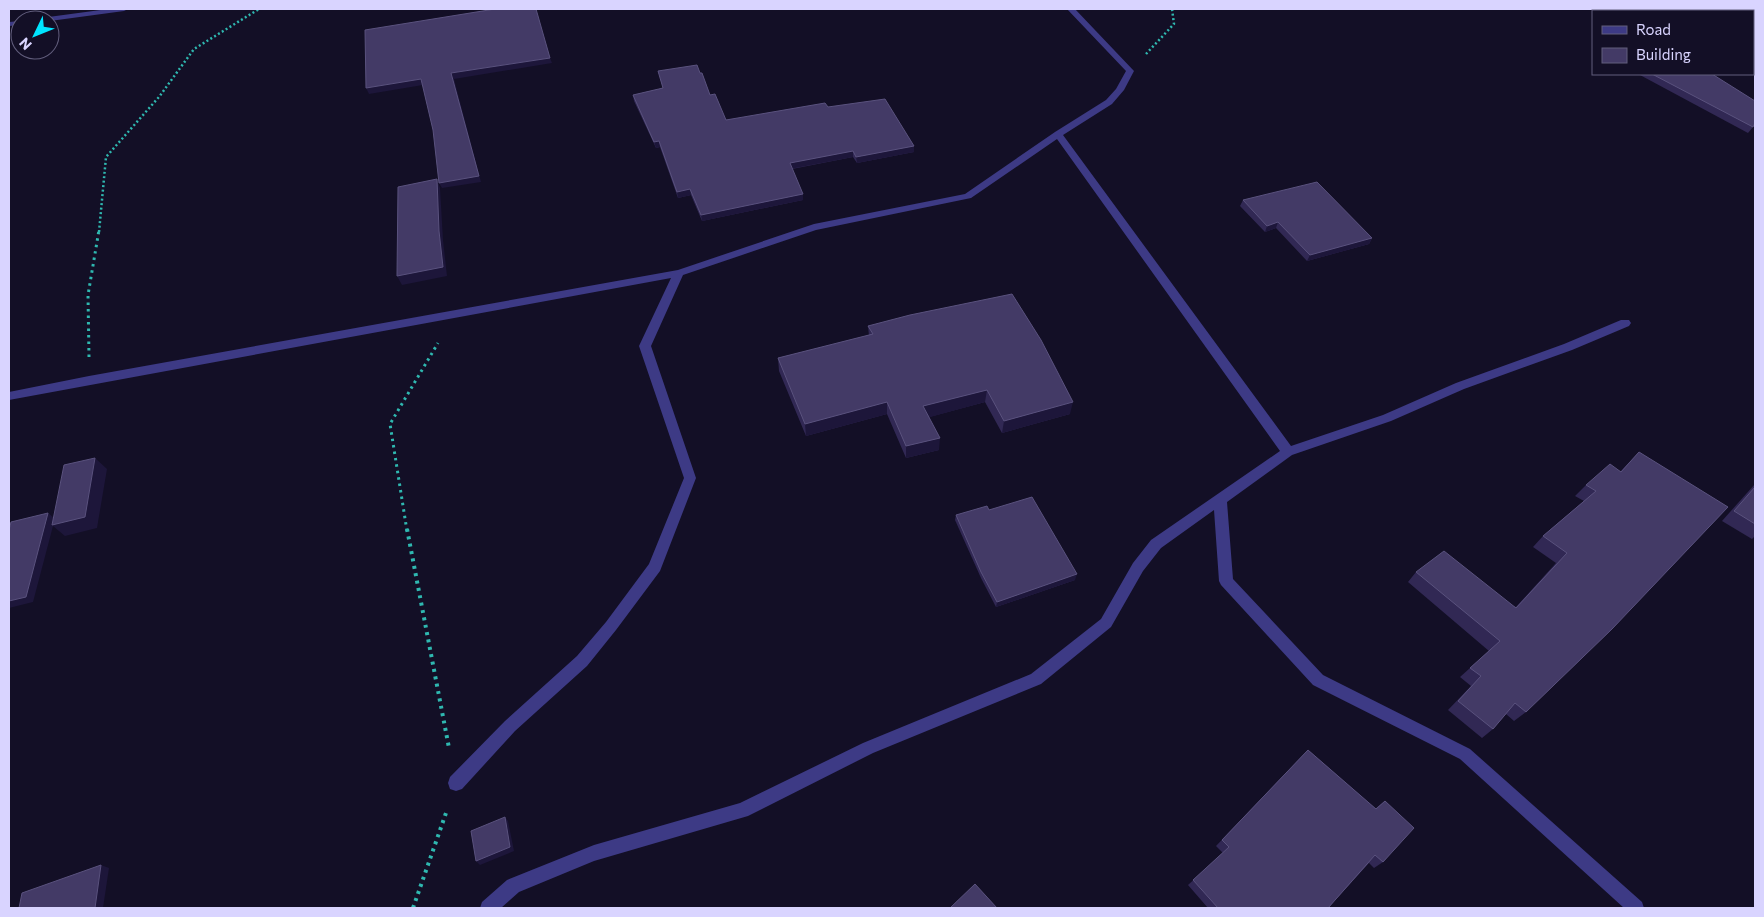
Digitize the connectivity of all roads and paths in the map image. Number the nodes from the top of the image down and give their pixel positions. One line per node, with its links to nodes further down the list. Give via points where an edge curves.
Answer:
1 (124, 9): 5 (street)
2 (259, 9): 11 (path, via 194,49 159,97 106,157 100,224 88,295)
3 (1071, 9): 6 (street)
4 (1172, 9): 6 (path, via 1174,24)
5 (60, 17)
6 (1130, 71): 7 (street, via 1109,102)
7 (1058, 134): 8 (street, via 968,196 814,227); 13 (street)
8 (679, 273): 9 (street); 15 (street, via 645,346 690,478 654,566 582,661 510,726)
9 (454, 314): 11 (street); 15 (path, via 390,424 399,488)
10 (1625, 323): 13 (street, via 1460,386 1388,418)
11 (89, 380): 12 (street)
12 (9, 396)
13 (1288, 452): 14 (street)
14 (1220, 501): 17 (street, via 1156,544 1138,567 1106,623 1036,679 868,748 742,810 594,854 513,886); 18 (street, via 1226,581 1318,680 1465,754)
15 (456, 783): 16 (path)
16 (413, 908)
17 (488, 908)
18 (1636, 908)

